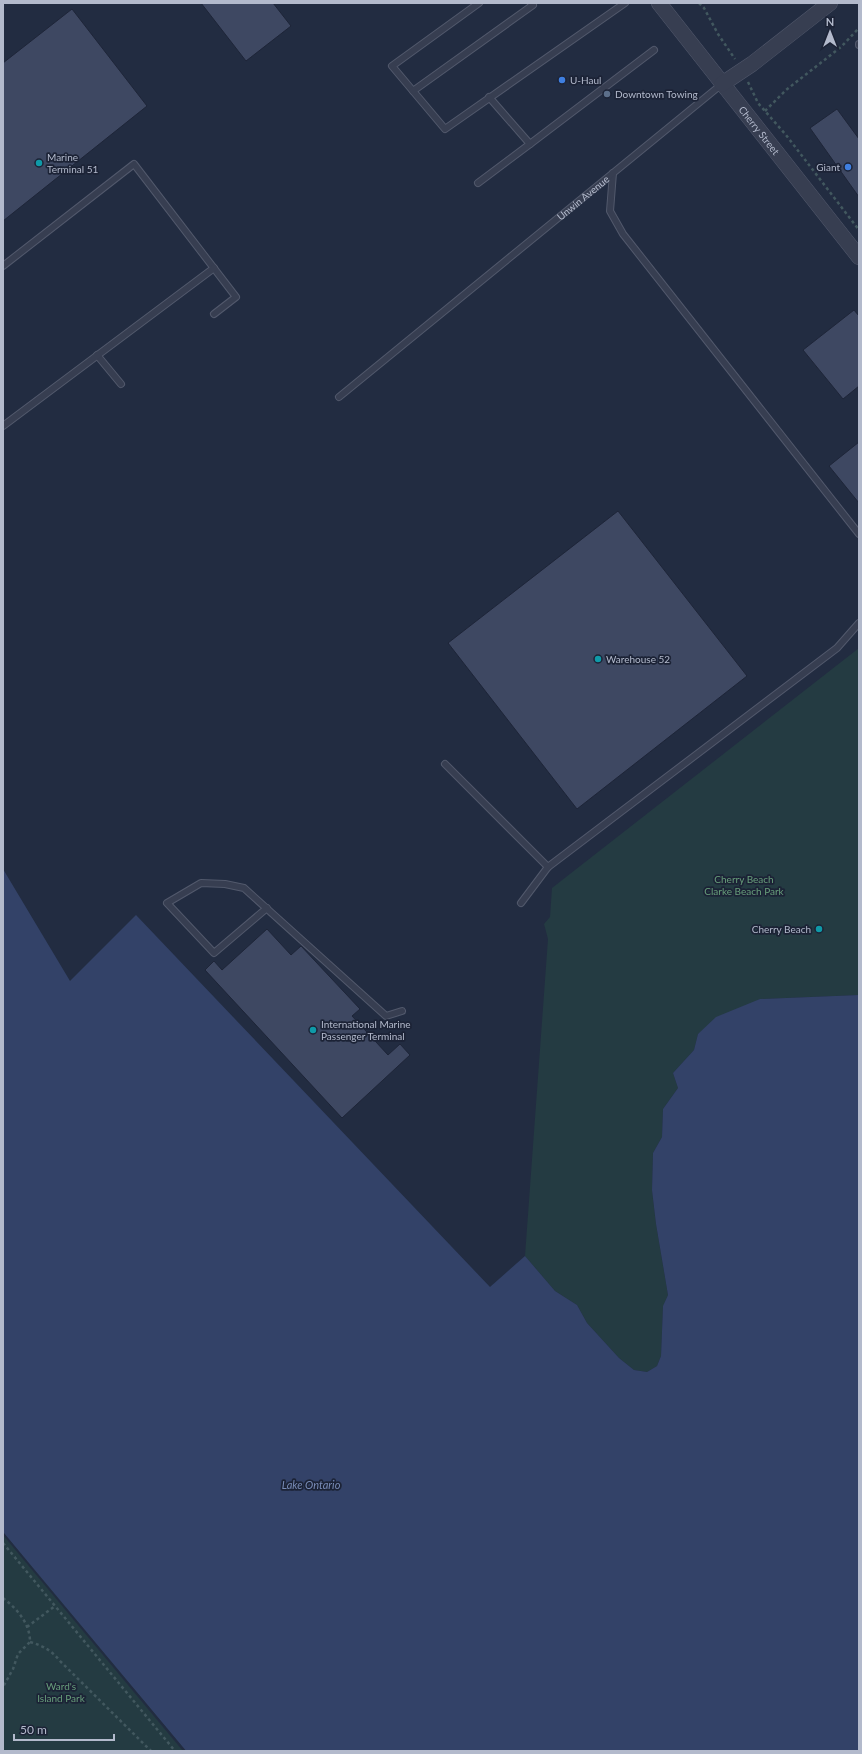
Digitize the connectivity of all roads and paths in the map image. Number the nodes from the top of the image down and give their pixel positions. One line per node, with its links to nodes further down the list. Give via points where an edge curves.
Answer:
1 (479, 3): 11 (lane, via 392,66)
2 (531, 3): 11 (lane, via 533,5)
3 (625, 3): 13 (lane)
4 (659, 3): 10 (street, Cherry Street)
5 (699, 3): 9 (path)
6 (830, 3): 10 (street, Unwin Avenue, via 747,68)
7 (859, 28): 14 (path, via 841,47 786,90)
8 (654, 50): 15 (lane)
9 (731, 51)
10 (722, 84): 16 (lane, Unwin Avenue); 19 (street, Cherry Street)
11 (413, 91): 13 (lane, via 445,129)
12 (753, 92): 14 (path)
13 (489, 97): 15 (lane)
14 (765, 111): 18 (path)
15 (530, 144): 17 (lane)
16 (613, 173): 25 (lane, Unwin Avenue); 27 (lane, via 610,211 623,234)
17 (478, 183)
18 (859, 230)
19 (859, 257)
20 (3, 266): 21 (lane, via 134,164)
21 (214, 268): 22 (lane, via 236,297); 23 (lane)
22 (214, 314)
23 (97, 355): 24 (lane); 26 (lane)
24 (121, 384)
25 (339, 397)
26 (3, 426)
27 (859, 534)
28 (859, 623): 30 (lane, via 837,648)
29 (445, 764): 30 (lane)
30 (548, 867): 31 (lane)
31 (521, 903)
32 (267, 908): 32 (lane, via 244,888 225,884 201,883 167,903 214,953); 33 (lane, via 386,1016)
33 (402, 1011)
34 (3, 1543): 36 (path)
35 (3, 1598): 37 (path, via 18,1610)
36 (55, 1606): 37 (path); 41 (path)
37 (27, 1627): 38 (path)
38 (30, 1642): 39 (path, via 18,1654); 40 (path, via 53,1652)
39 (3, 1687)
40 (151, 1751)
41 (175, 1751)

